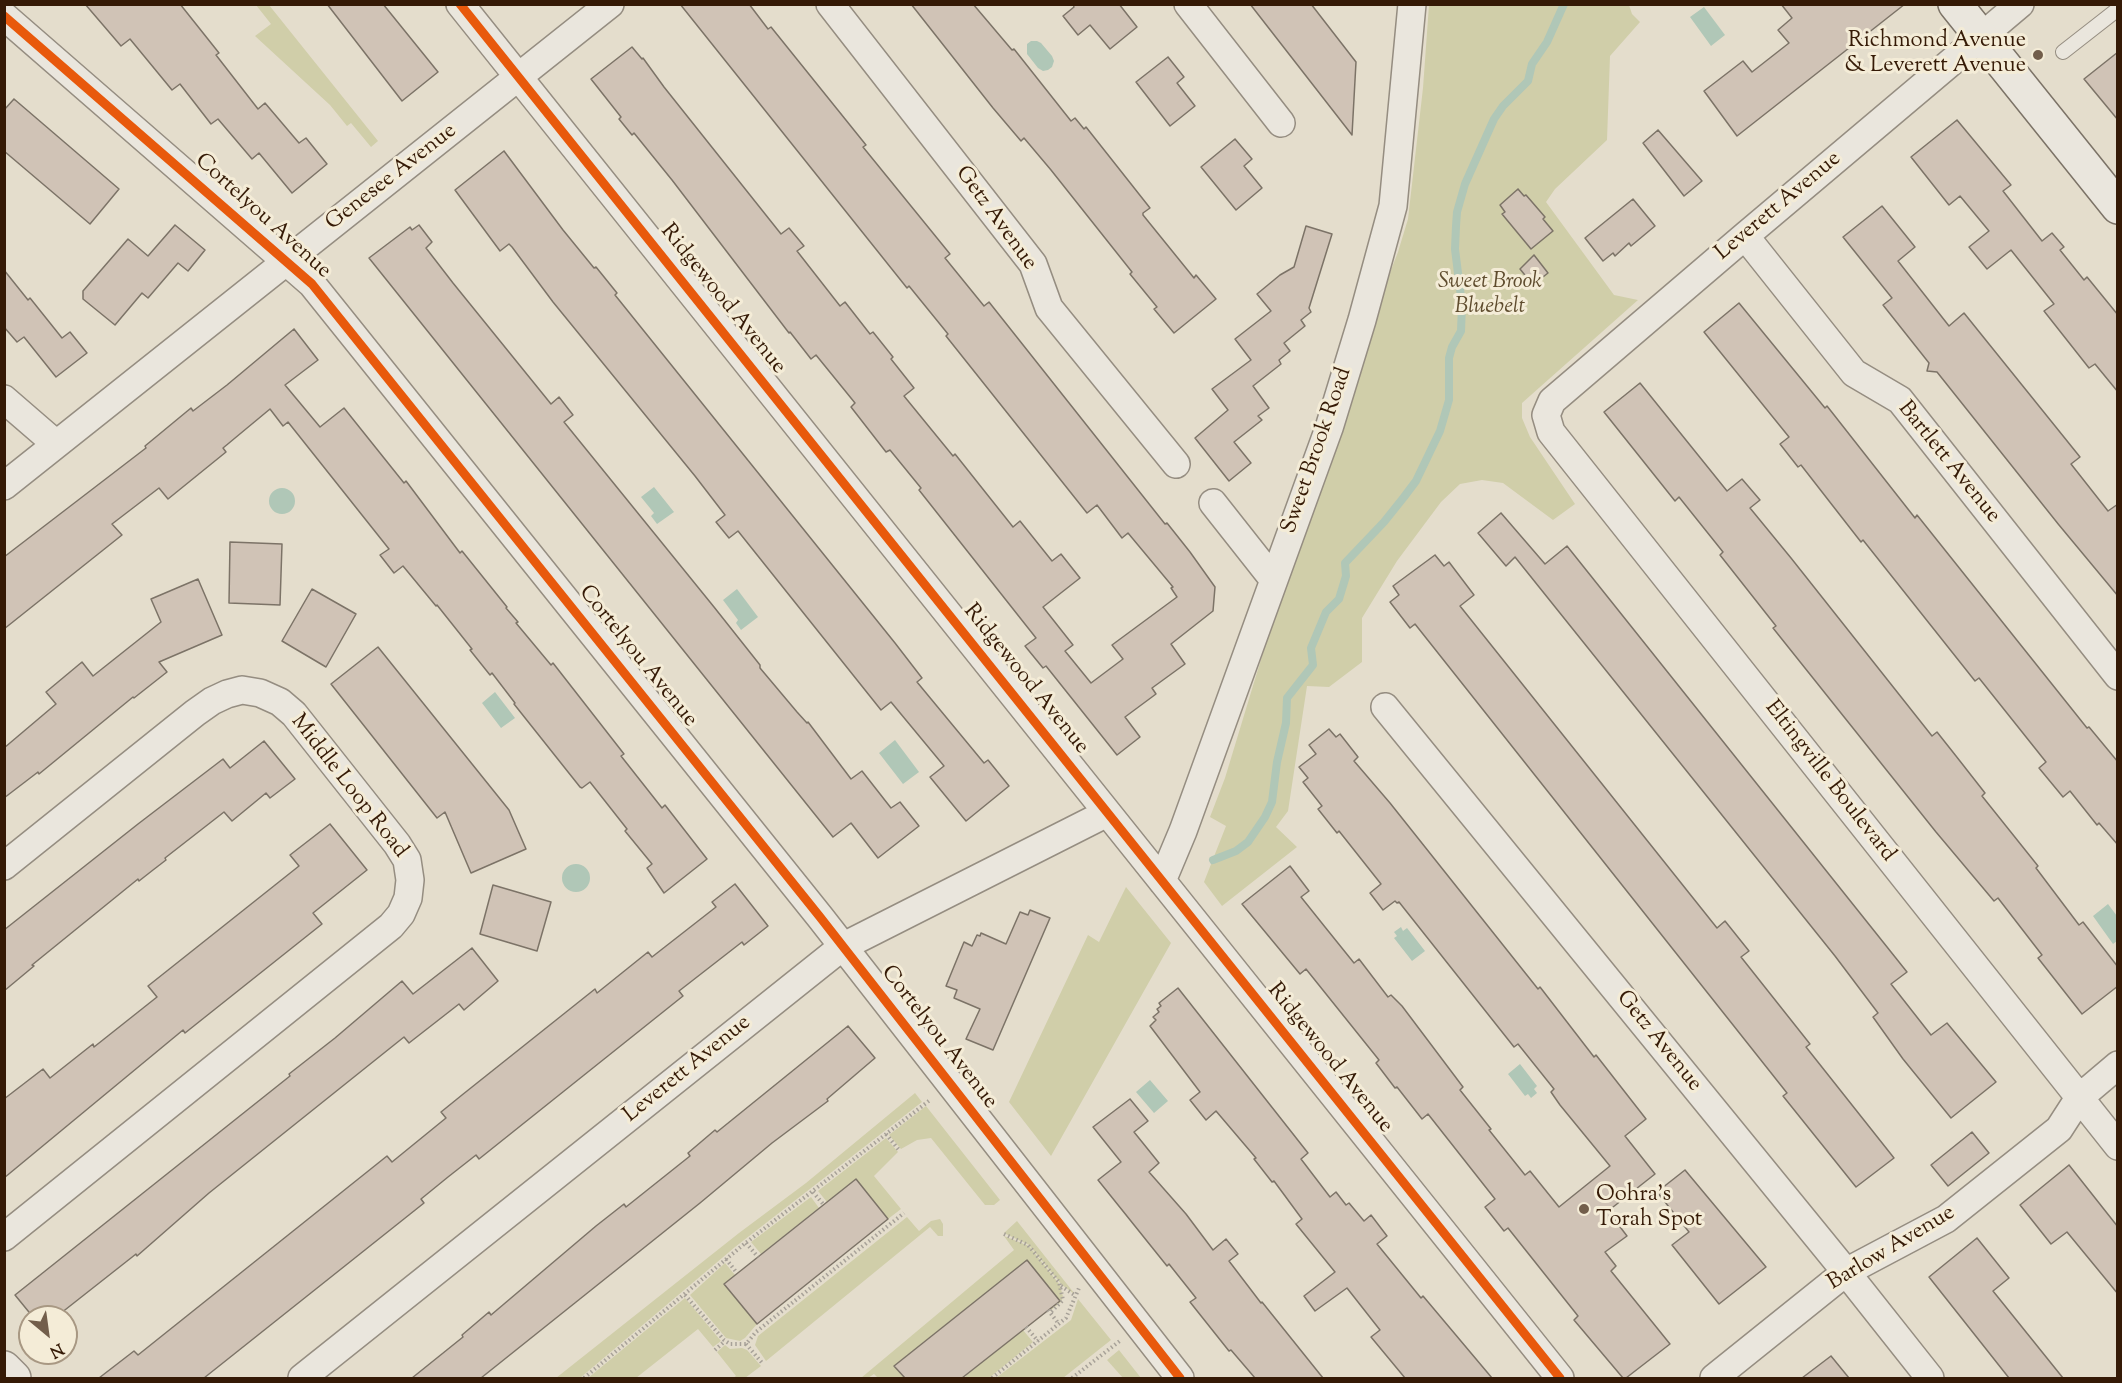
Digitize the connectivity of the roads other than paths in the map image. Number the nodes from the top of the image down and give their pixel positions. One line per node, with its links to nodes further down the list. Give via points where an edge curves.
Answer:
1 (460, 4): 12 (street, Ridgewood Avenue)
2 (610, 4): 12 (street, Genesee Avenue)
3 (830, 4): 20 (street, Getz Avenue, via 1033,264 1049,308)
4 (1188, 4): 13 (street)
5 (1412, 4): 23 (street, Sweet Brook Road, via 1393,206 1329,428)
6 (1955, 4): 10 (main road)
7 (2020, 4): 10 (street, Leverett Avenue)
8 (2118, 9): 11 (lane)
9 (4, 16): 16 (street, Cortelyou Avenue)
10 (1981, 36): 14 (main road); 15 (street, Leverett Avenue)
11 (2063, 52)
12 (518, 77): 16 (street, Genesee Avenue); 26 (street, Ridgewood Avenue)
13 (1281, 123)
14 (2118, 207)
15 (1745, 236): 18 (street, Leverett Avenue, via 1552,401); 24 (street, Bartlett Avenue, via 1854,373 1900,400)
16 (286, 262): 19 (street, Genesee Avenue); 29 (street, Cortelyou Avenue, via 322,295)
17 (4, 399): 19 (street)
18 (1546, 415): 31 (street, Eltingville Boulevard, via 1551,432)
19 (56, 444): 21 (street, Genesee Avenue)
20 (1176, 464)
21 (4, 486)
22 (1213, 503): 23 (street)
23 (1273, 579): 28 (street, Sweet Brook Road)
24 (2118, 676)
25 (1385, 707): 34 (street, Getz Avenue)
26 (1107, 813): 28 (street, Ridgewood Avenue); 29 (street, Leverett Avenue)
27 (4, 866): 33 (street, Middle Loop Road, via 195,713 212,701 242,690 280,702 294,714 397,844 407,860 410,880 408,898 392,926)
28 (1162, 881): 39 (street, Ridgewood Avenue)
29 (842, 947): 37 (street, Leverett Avenue); 38 (street, Cortelyou Avenue)
30 (2118, 1065): 31 (street, Barlow Avenue)
31 (2079, 1098): 32 (street, Eltingville Boulevard); 34 (street, Barlow Avenue, via 2060,1129 1946,1219)
32 (2118, 1146)
33 (4, 1238)
34 (1846, 1272): 40 (street, Barlow Avenue); 41 (street, Getz Avenue)
35 (4, 1368): 36 (main road)
36 (14, 1378)
37 (302, 1378)
38 (1180, 1378)
39 (1560, 1378)
40 (1714, 1378)
41 (1930, 1378)

